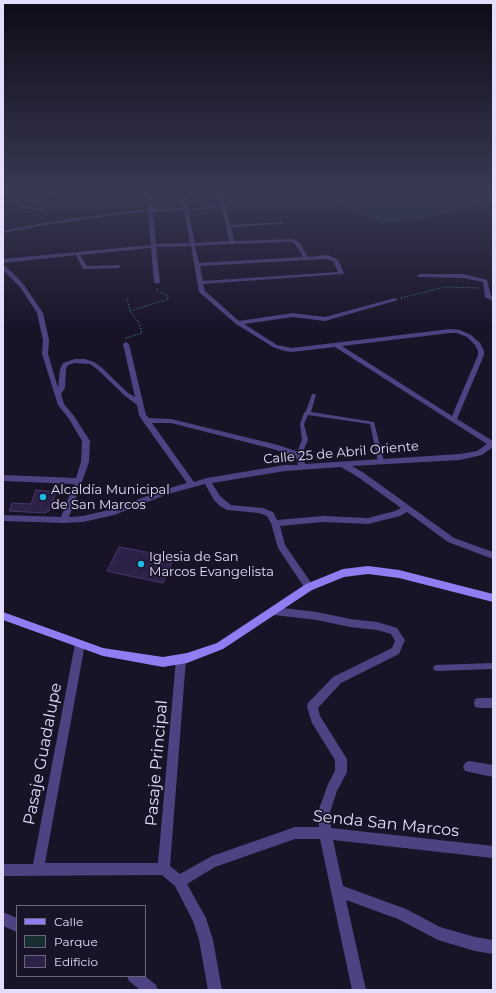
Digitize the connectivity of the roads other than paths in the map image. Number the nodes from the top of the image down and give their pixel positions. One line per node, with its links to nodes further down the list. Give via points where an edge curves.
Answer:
1 (153, 240): 8 (street)
2 (192, 240): 7 (street)
3 (231, 240): 6 (street)
4 (288, 240): 6 (street)
5 (293, 240): 10 (street)
6 (232, 244): 7 (street)
7 (193, 245): 8 (street); 12 (street)
8 (153, 246): 9 (street); 16 (street)
9 (77, 253): 11 (street); 13 (street, via 85,268)
10 (306, 258): 12 (street); 17 (street, via 332,258 340,273)
11 (3, 262)
12 (196, 265): 17 (street)
13 (118, 266)
14 (3, 267): 23 (street, via 22,286 40,313 46,340 45,354)
15 (420, 276): 18 (street, via 463,276 485,281 488,297)
16 (156, 282)
17 (201, 283): 20 (street, via 202,292)
18 (493, 299)
19 (396, 300): 20 (street, via 325,319 293,316)
20 (238, 323): 22 (street, via 284,349)
21 (126, 344): 25 (street)
22 (337, 345): 27 (street); 27 (street, via 444,331 458,331 469,336 478,344 481,355)
23 (58, 393): 25 (street, via 62,388 65,364 85,361 99,368); 35 (street, via 61,405 86,441 85,462)
24 (314, 395): 26 (lane)
25 (139, 403): 28 (street)
26 (308, 413): 30 (lane, via 302,424 305,440); 31 (lane, via 372,423)
27 (454, 419): 29 (street)
28 (146, 420): 30 (street, via 171,421); 37 (street)
29 (493, 443): 31 (street, Calle 25 de Abril Oriente, via 480,452 460,457)
30 (299, 455): 33 (street)
31 (381, 462): 32 (street, Calle 25 de Abril Oriente)
32 (343, 465): 33 (street, Calle 25 de Abril Oriente); 38 (street)
33 (302, 466): 36 (street, Calle 25 de Abril Oriente)
34 (3, 478): 35 (street)
35 (80, 481): 40 (street)
36 (207, 481): 37 (street, Calle 25 de Abril Oriente); 41 (street, via 223,504 230,508 265,511)
37 (192, 484): 40 (street, Calle 25 de Abril Oriente, via 114,512 83,519)
38 (407, 508): 41 (street, via 397,514 368,521 323,519); 42 (street, via 451,540)
39 (3, 518): 40 (street, Calle 25 de Abril Oriente)
40 (64, 520)
41 (275, 523): 43 (street, via 281,546)
42 (493, 556)
43 (309, 587): 44 (main road, via 343,573 368,570 399,574); 45 (main road)
44 (493, 598)
45 (274, 611): 48 (main road, via 220,646); 55 (street, via 377,626 394,631 400,640 396,650 337,680 312,707 316,719 341,759 341,772 332,788 324,812)
46 (3, 616): 47 (main road)
47 (80, 644): 48 (main road, via 125,657 163,662); 57 (street, Pasaje Guadalupe)
48 (181, 659): 58 (street, Pasaje Principal)
49 (493, 666): 50 (lane)
50 (436, 668)
51 (493, 702): 52 (street)
52 (479, 703)
53 (468, 767): 54 (street)
54 (493, 771)
55 (325, 833): 56 (street, Senda San Marcos); 60 (street, Senda San Marcos, via 294,833 212,862); 61 (street)
56 (493, 852)
57 (38, 869): 58 (street); 59 (street)
58 (164, 869): 60 (street)
59 (3, 870)
60 (178, 882): 67 (street, via 199,918 206,940)
61 (337, 890): 64 (street, via 402,914 438,933); 68 (street)
62 (3, 919): 63 (street)
63 (16, 925)
64 (493, 947)
65 (135, 977): 66 (street)
66 (152, 990)
67 (215, 990)
68 (359, 990)

